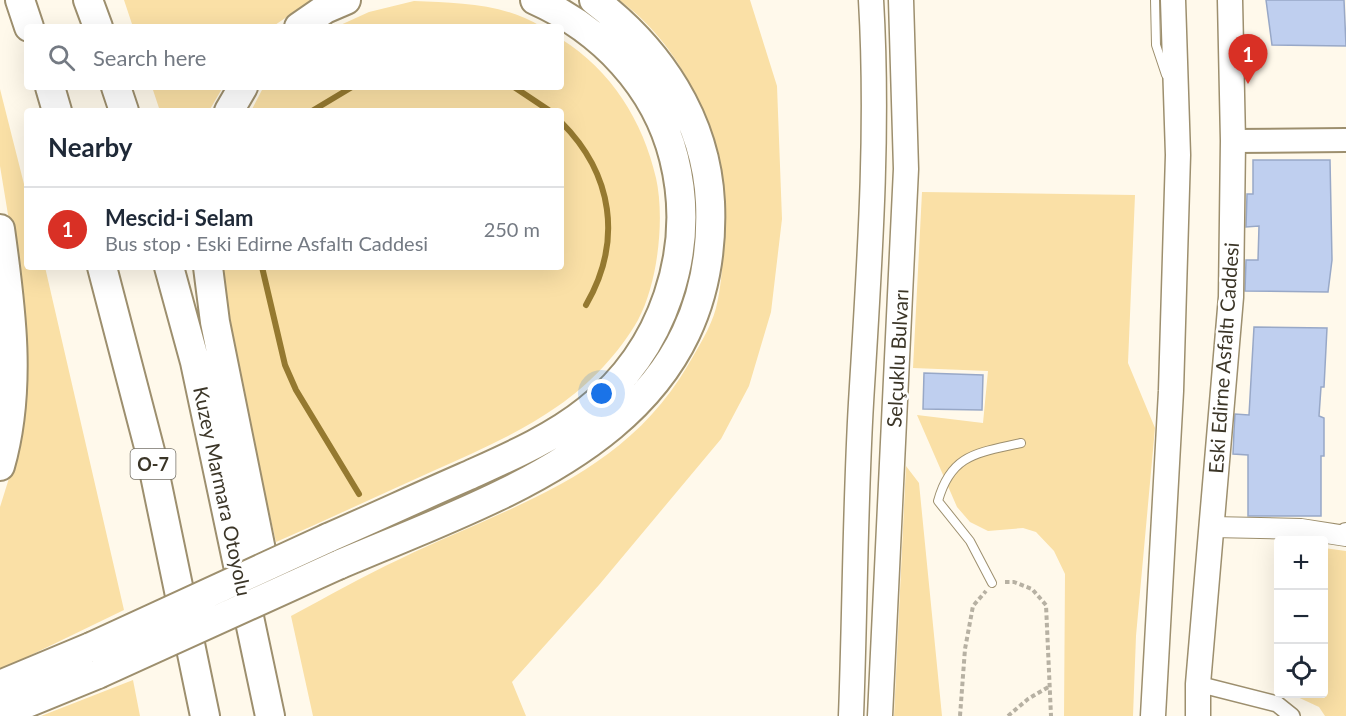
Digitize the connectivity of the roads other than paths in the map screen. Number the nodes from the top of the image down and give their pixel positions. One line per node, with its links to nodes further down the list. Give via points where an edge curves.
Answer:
1 (20, 0): 11 (highway)
2 (88, 0): 12 (highway)
3 (346, 0): 13 (highway)
4 (535, 0): 33 (highway, bridge, via 579,23 613,51 657,112 670,144 679,177 682,242 666,306 635,360 589,410 562,428 504,459 328,538)
5 (594, 0): 33 (highway, bridge, via 649,49 676,88 702,147 709,186 711,230 699,303 661,375 639,401 581,451 552,469 477,506 338,565)
6 (871, 0): 43 (main road, Selçuklu Bulvarı, via 871,252 861,405)
7 (901, 0): 44 (main road, Selçuklu Bulvarı, via 906,170)
8 (1155, 0): 17 (lane, via 1156,45)
9 (1173, 0): 17 (main road)
10 (1230, 0): 22 (main road, Eski Edirne Asfaltı Caddesi)
11 (28, 24)
12 (97, 24)
13 (303, 24)
14 (51, 90): 18 (highway)
15 (117, 90): 19 (highway)
16 (241, 90): 20 (highway)
17 (1177, 105): 45 (main road, via 1171,392)
18 (56, 108)
19 (123, 108)
20 (231, 108)
21 (1346, 140): 22 (main road)
22 (1233, 141): 29 (main road, Eski Edirne Asfaltı Caddesi, via 1231,297)
23 (0, 229): 28 (highway, via 12,318 11,412)
24 (103, 270): 34 (highway, O-7, via 150,451)
25 (170, 270): 35 (highway, Kuzey Marmara Otoyolu, via 195,362)
26 (208, 270): 35 (highway, via 215,322 266,575)
27 (1021, 443): 32 (lane, via 992,450 953,467 938,501 970,541)
28 (0, 466)
29 (1212, 527): 30 (street); 36 (main road, Eski Edirne Asfaltı Caddesi)
30 (1301, 535): 31 (street)
31 (1346, 535)
32 (992, 583)
33 (94, 661): 37 (highway); 39 (highway)
34 (195, 663): 40 (highway); 41 (highway, O-7)
35 (259, 663): 42 (highway, Kuzey Marmara Otoyolu)
36 (1198, 684): 38 (street); 46 (main road, Eski Edirne Asfaltı Caddesi)
37 (0, 685)
38 (1278, 699): 47 (street)
39 (0, 714)
40 (192, 716)
41 (205, 716)
42 (270, 716)
43 (851, 716)
44 (880, 716)
45 (1153, 716)
46 (1198, 716)
47 (1293, 716)

